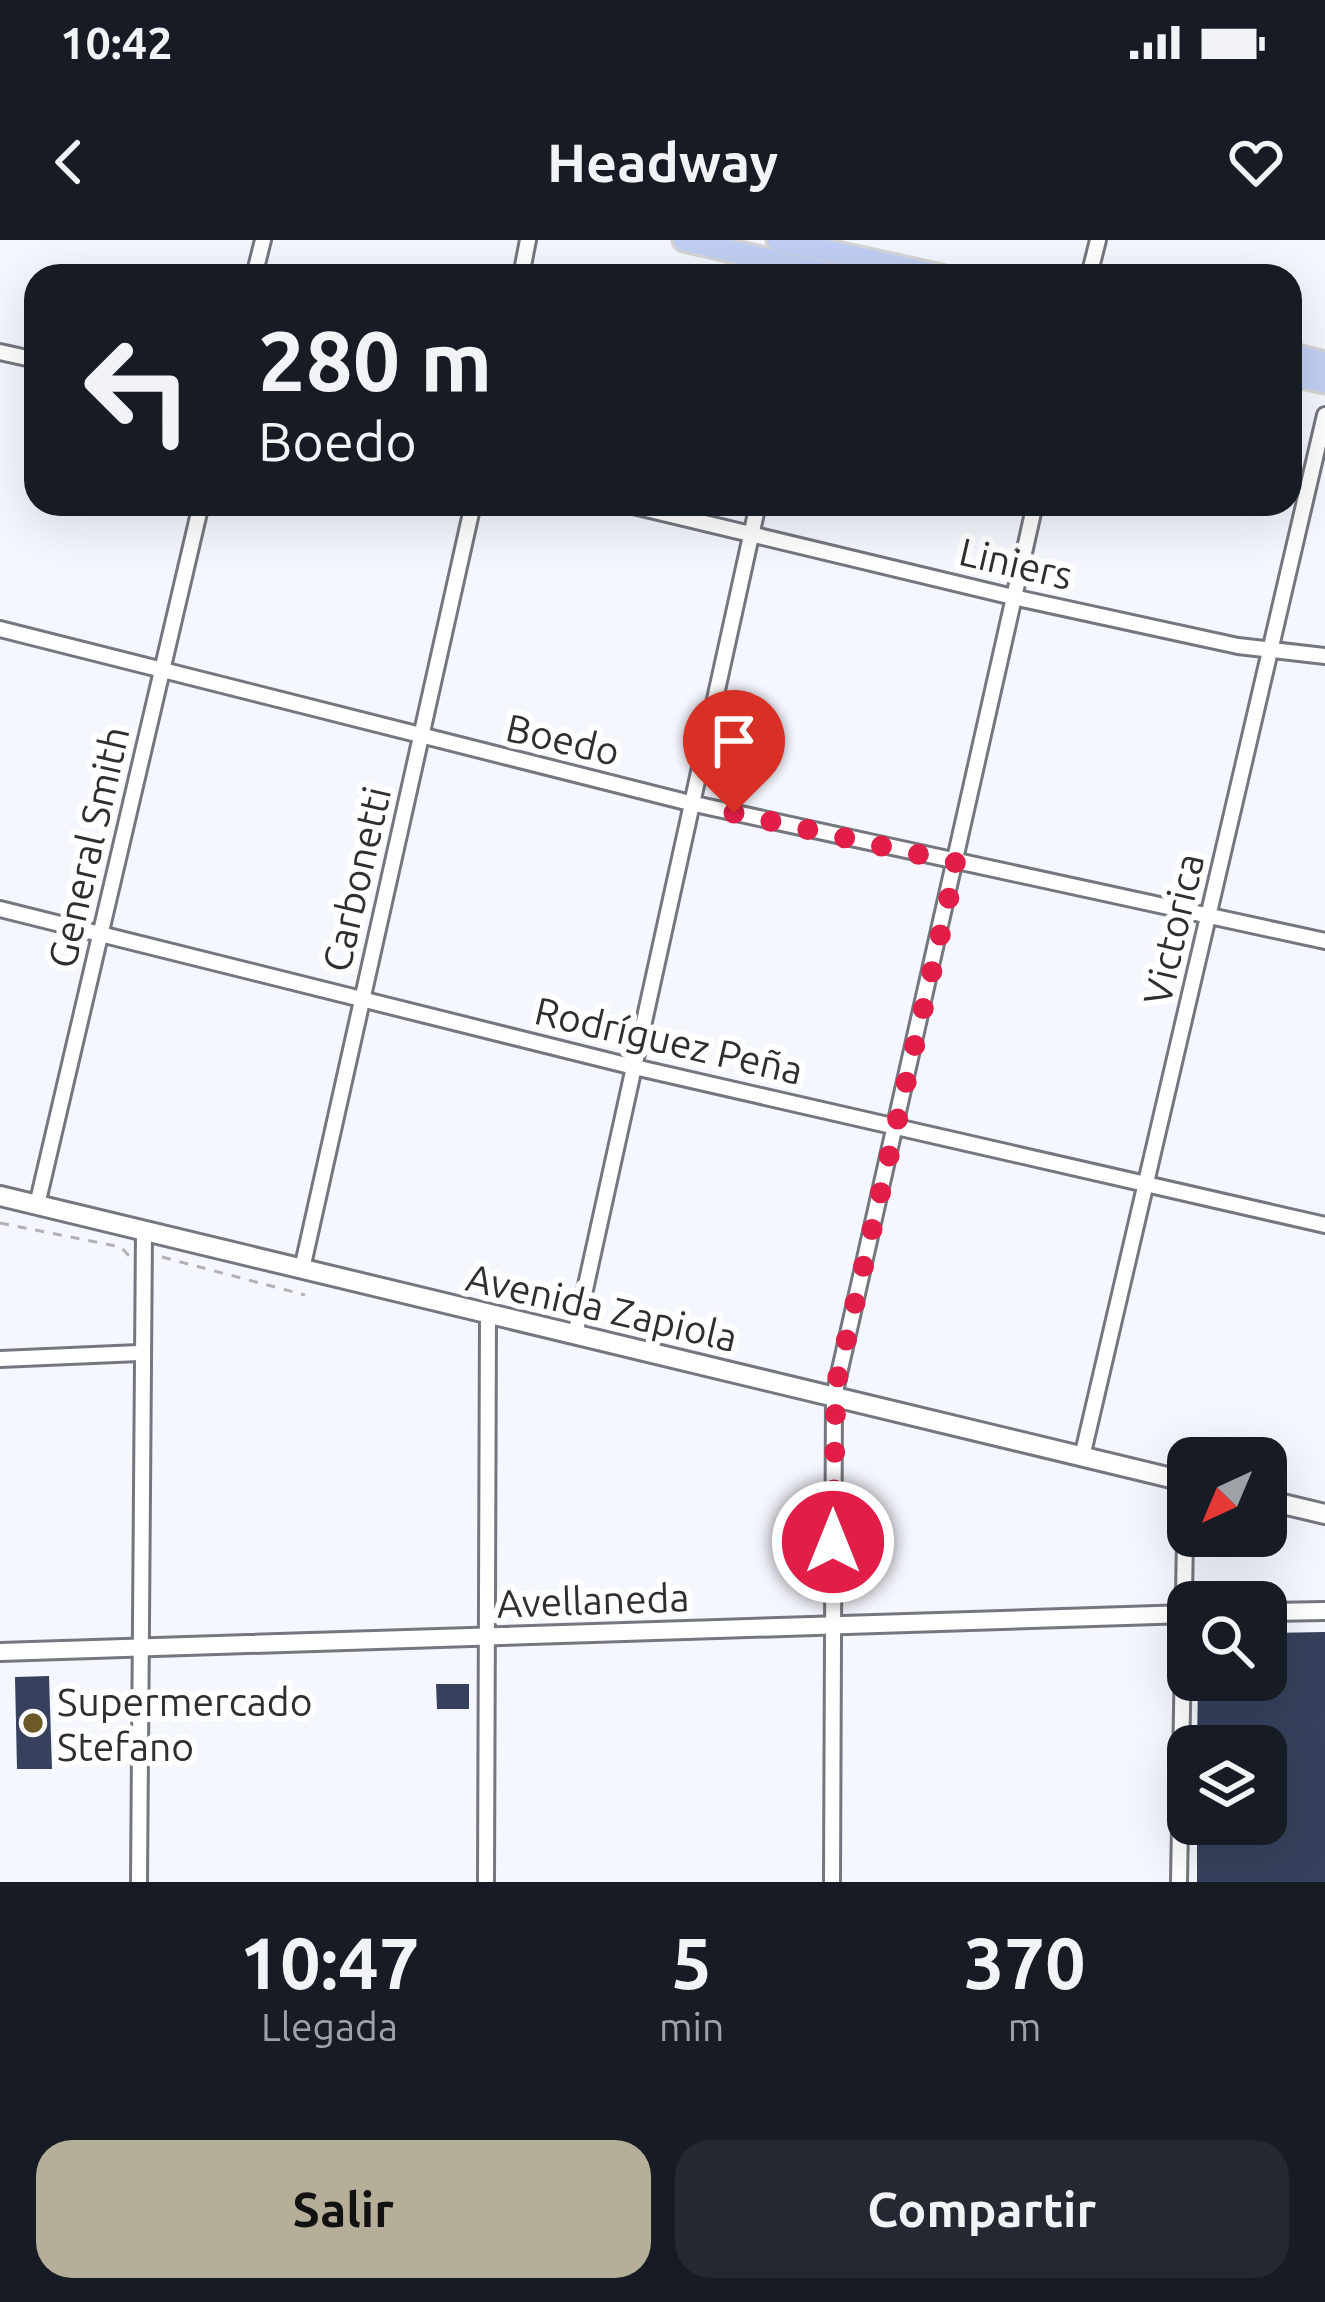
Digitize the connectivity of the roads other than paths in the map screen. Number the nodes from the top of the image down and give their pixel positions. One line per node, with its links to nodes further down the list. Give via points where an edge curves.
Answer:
1 (684, 240): 3 (main road)
2 (778, 240): 3 (main road)
3 (812, 259): 4 (main road)
4 (850, 264)
5 (1325, 415): 14 (street, Victorica)
6 (198, 516): 16 (street, General Smith)
7 (470, 516): 17 (street, Carbonetti)
8 (674, 516): 11 (street, Liniers)
9 (755, 516): 11 (street)
10 (1032, 516): 12 (street)
11 (751, 535): 12 (street, Liniers); 18 (street)
12 (1013, 597): 14 (street, Liniers); 19 (street)
13 (0, 629): 16 (street, Boedo)
14 (1272, 649): 15 (street, Liniers); 21 (street, Victorica)
15 (1325, 656)
16 (163, 670): 17 (street, Boedo); 22 (street, General Smith)
17 (422, 739): 18 (street, Boedo); 24 (street, Carbonetti)
18 (690, 802): 19 (street, Boedo); 25 (street)
19 (957, 863): 21 (street, Boedo); 26 (street)
20 (0, 909): 22 (street, Rodríguez Peña)
21 (1209, 918): 23 (street, Boedo); 27 (street, Victorica)
22 (101, 934): 24 (street, Rodríguez Peña); 29 (street, General Smith)
23 (1325, 941)
24 (362, 1000): 25 (street, Rodríguez Peña); 32 (street, Carbonetti)
25 (631, 1066): 26 (street, Rodríguez Peña); 34 (street)
26 (896, 1127): 27 (street, Rodríguez Peña); 37 (street)
27 (1149, 1184): 30 (street, Rodríguez Peña); 38 (street, Victorica)
28 (0, 1196): 29 (main road, Avenida Zapiola)
29 (37, 1205): 31 (main road, Avenida Zapiola)
30 (1325, 1225)
31 (143, 1232): 32 (main road, Avenida Zapiola); 35 (street)
32 (302, 1269): 33 (main road, Avenida Zapiola)
33 (488, 1313): 34 (main road, Avenida Zapiola); 46 (street)
34 (575, 1335): 37 (main road, Avenida Zapiola)
35 (139, 1353): 36 (street); 47 (street)
36 (0, 1359)
37 (834, 1396): 38 (main road, Avenida Zapiola); 45 (street)
38 (1082, 1457): 39 (main road, Avenida Zapiola)
39 (1167, 1477)
40 (1287, 1505): 41 (main road)
41 (1325, 1514)
42 (1325, 1611): 43 (street)
43 (1287, 1612)
44 (1167, 1615): 45 (street, Avellaneda)
45 (833, 1624): 46 (street, Avellaneda); 52 (street)
46 (488, 1637): 47 (street, Avellaneda); 51 (street)
47 (138, 1648): 48 (street, Avellaneda); 50 (street)
48 (0, 1652)
49 (1183, 1701): 53 (street)
50 (139, 1882)
51 (486, 1882)
52 (832, 1882)
53 (1179, 1882)

